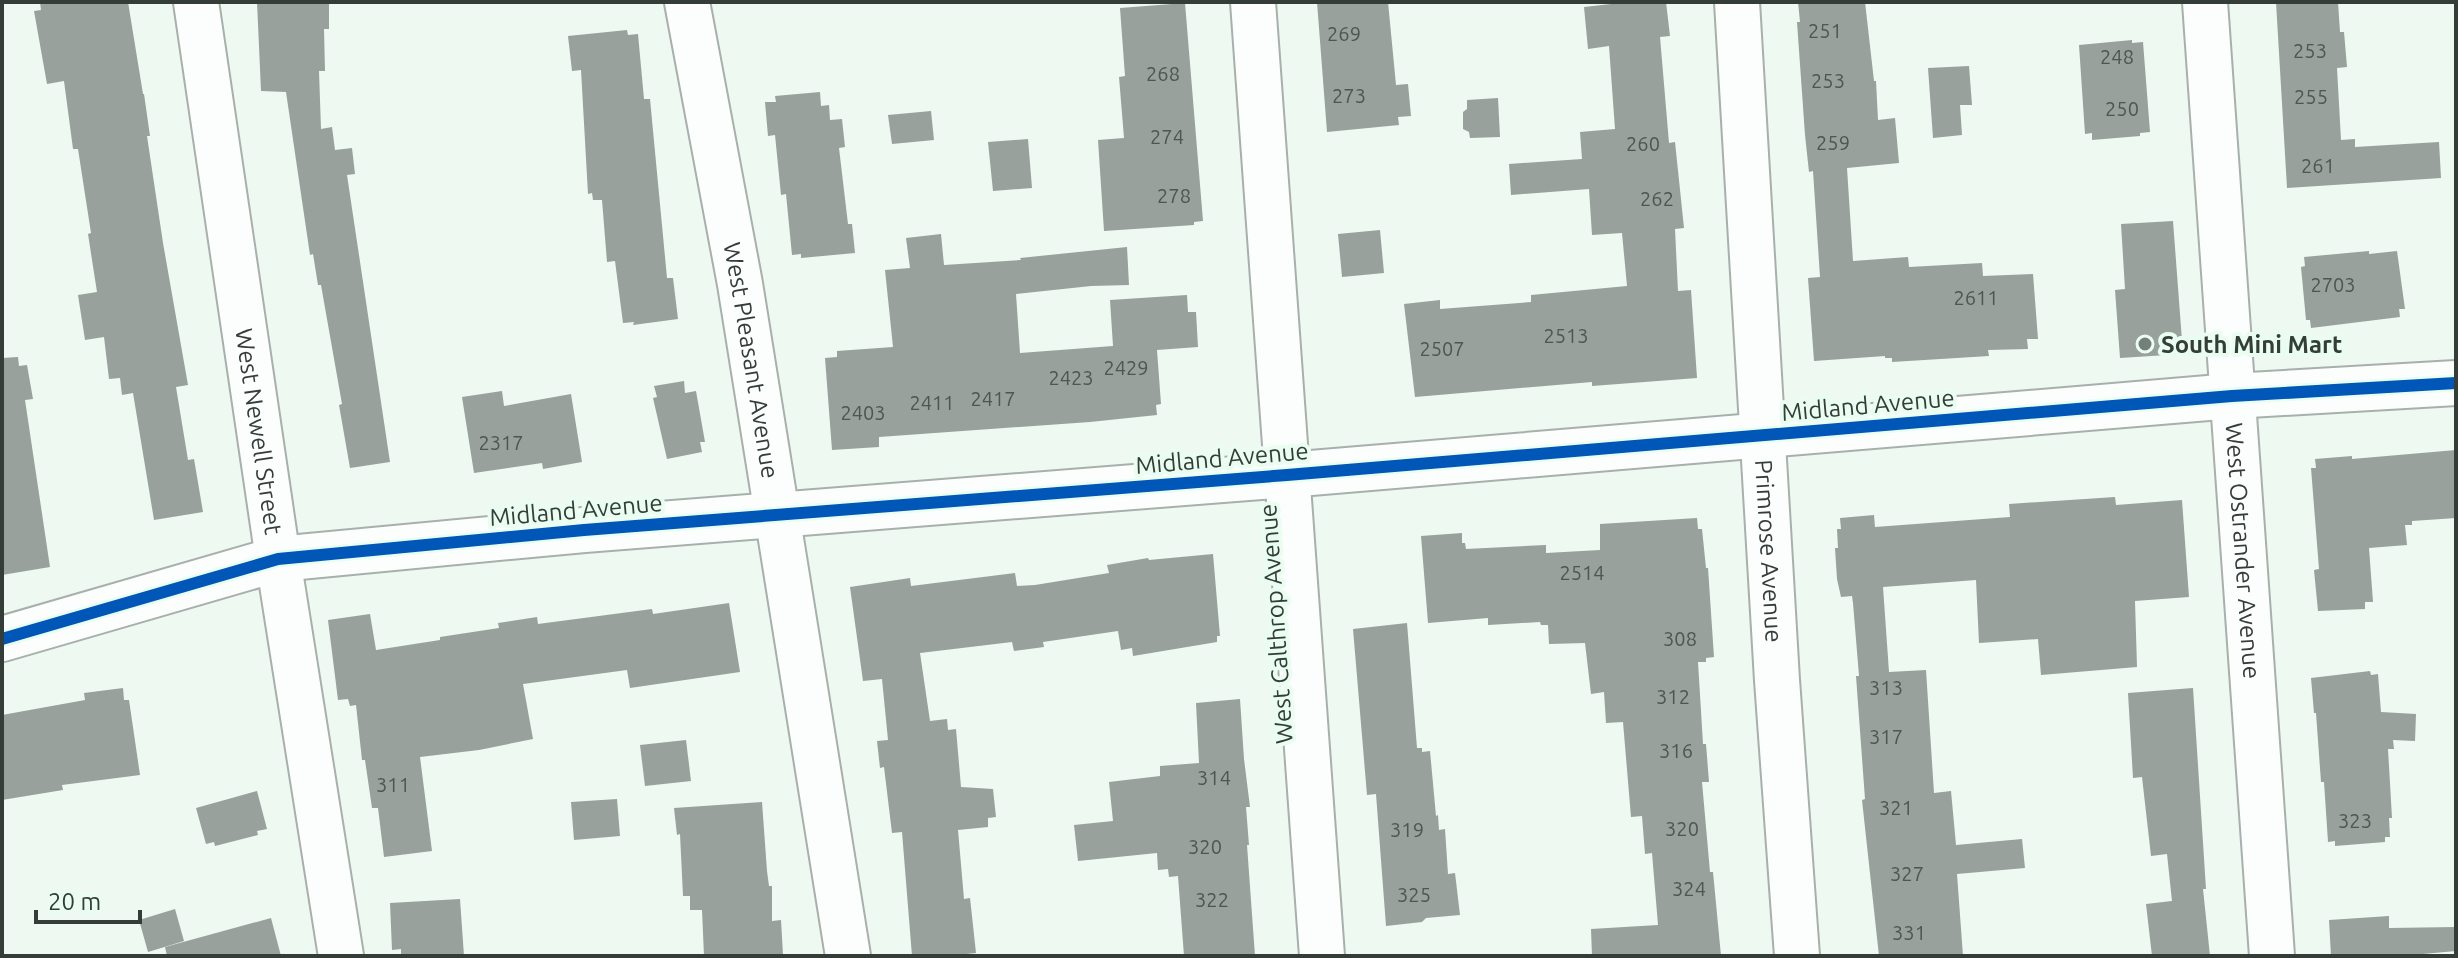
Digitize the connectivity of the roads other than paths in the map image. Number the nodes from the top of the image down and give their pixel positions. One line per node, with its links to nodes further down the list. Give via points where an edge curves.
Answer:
1 (196, 2): 11 (street, West Newell Street)
2 (687, 2): 10 (street, West Pleasant Avenue, via 740,284)
3 (1253, 2): 9 (street, West Calthrop Avenue)
4 (1737, 2): 8 (street, Primrose Avenue)
5 (2205, 2): 7 (street, West Ostrander Avenue)
6 (2456, 383): 7 (street, Midland Avenue)
7 (2232, 396): 8 (street, Midland Avenue); 17 (street, West Ostrander Avenue)
8 (1764, 435): 9 (street, Midland Avenue); 16 (street, Primrose Avenue)
9 (1287, 475): 10 (street, Midland Avenue); 15 (street, West Calthrop Avenue)
10 (775, 516): 11 (street, Midland Avenue); 14 (street, West Pleasant Avenue)
11 (278, 559): 12 (street, Midland Avenue); 13 (street, West Newell Street)
12 (2, 639)
13 (341, 956)
14 (848, 956)
15 (1322, 956)
16 (1797, 956)
17 (2272, 956)

